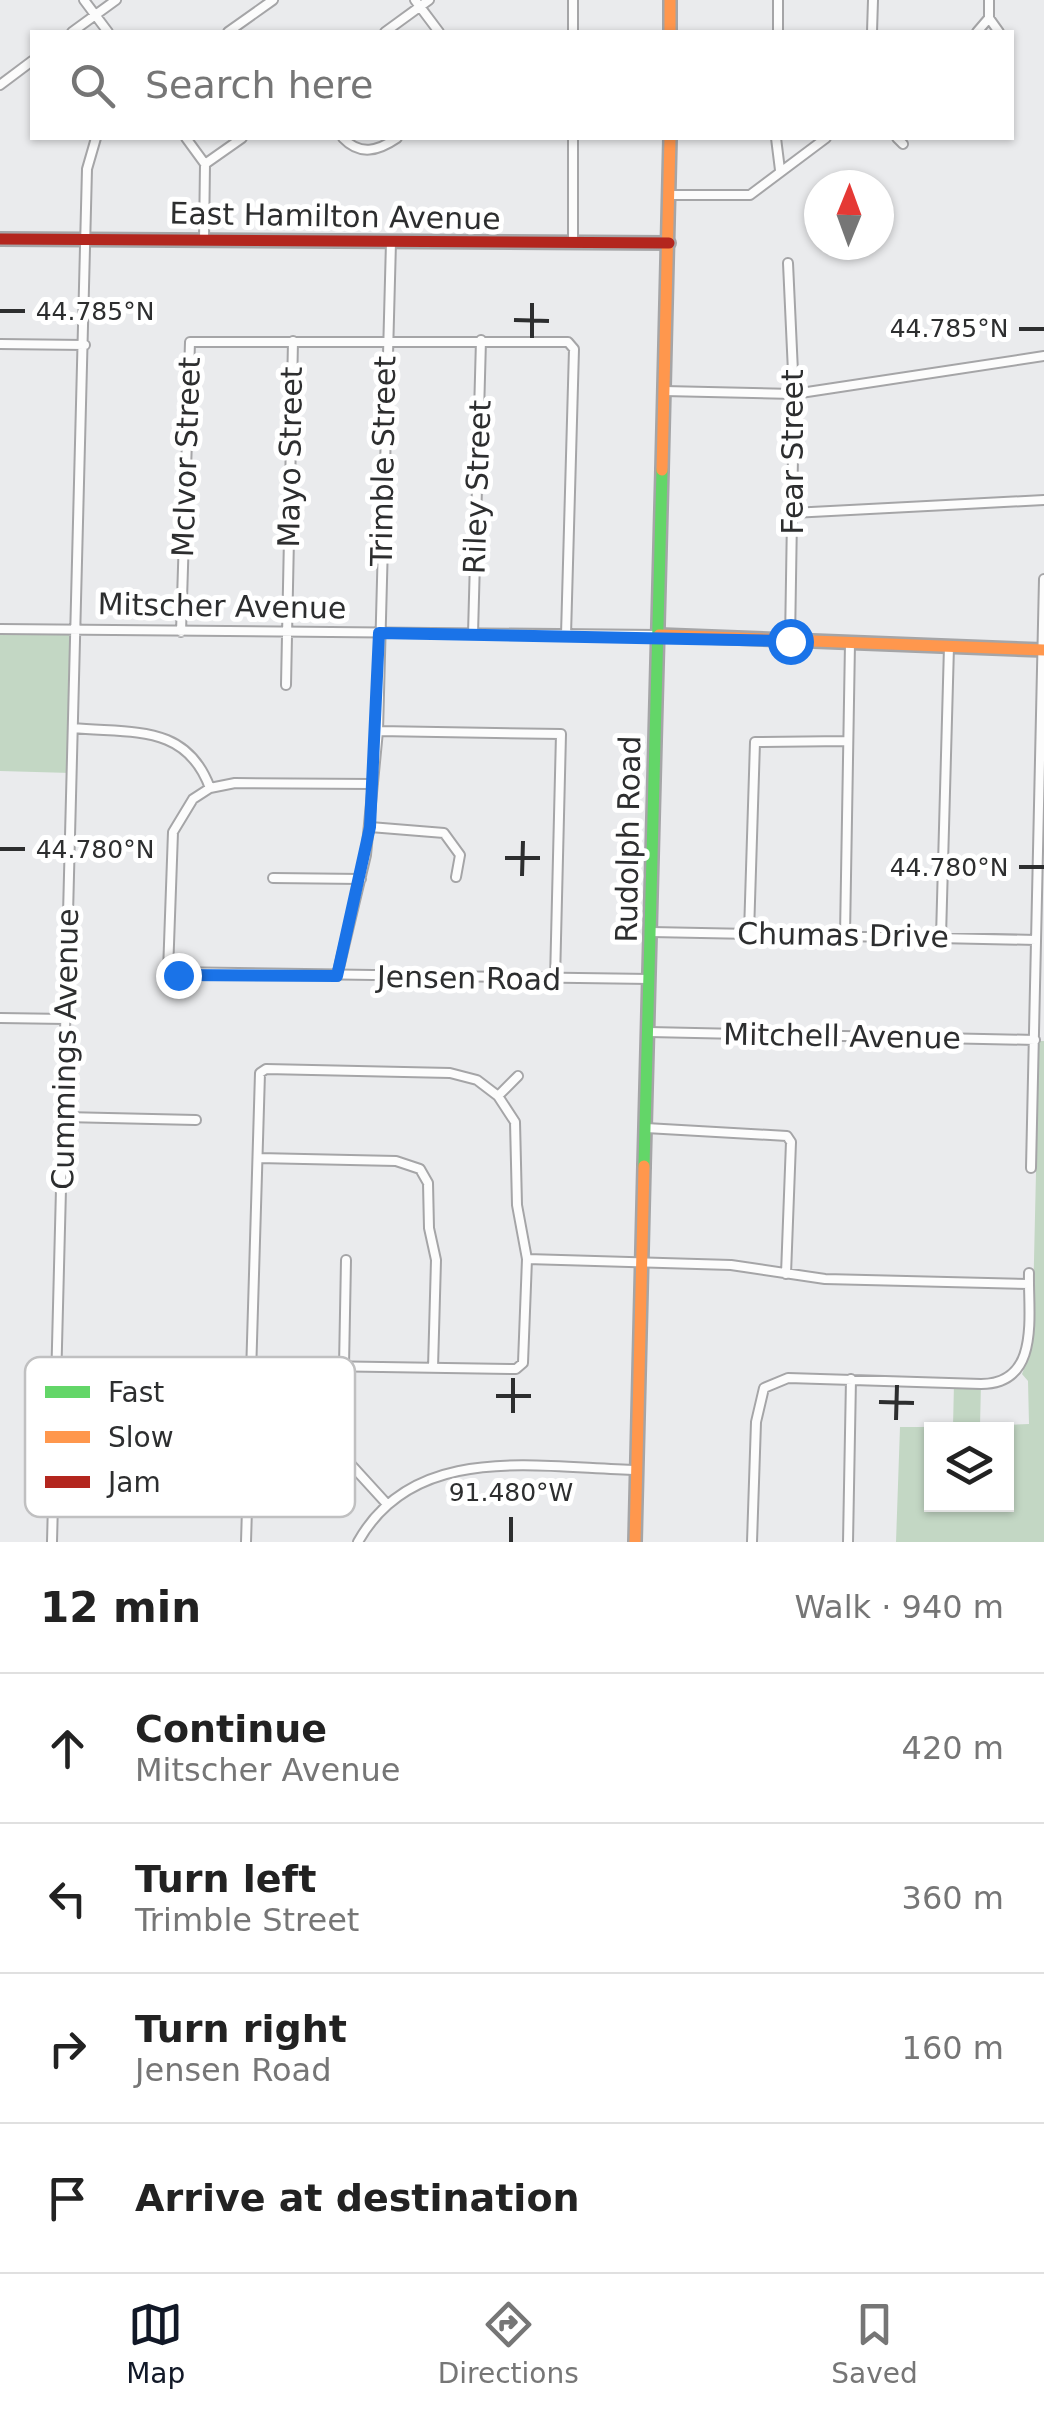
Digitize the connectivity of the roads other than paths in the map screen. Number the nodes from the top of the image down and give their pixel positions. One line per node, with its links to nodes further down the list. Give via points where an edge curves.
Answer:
1 (84, 0): 11 (street)
2 (116, 0): 11 (street)
3 (273, 0): 15 (street)
4 (429, 0): 10 (street)
5 (574, 0): 18 (street)
6 (670, 0): 19 (street)
7 (778, 0): 20 (street)
8 (873, 0): 21 (street)
9 (990, 0): 12 (street)
10 (418, 3): 16 (street); 17 (street)
11 (95, 15): 13 (street); 14 (street)
12 (989, 18): 22 (street); 23 (street)
13 (75, 30)
14 (106, 30)
15 (231, 30)
16 (387, 30)
17 (438, 30)
18 (572, 30)
19 (670, 30)
20 (778, 30)
21 (872, 30)
22 (979, 30)
23 (998, 30)
24 (30, 63): 25 (street)
25 (0, 85)
26 (95, 140): 39 (street, Cummings Avenue, via 87,169)
27 (187, 140): 35 (street)
28 (239, 140): 35 (street)
29 (345, 140): 30 (street, via 362,150)
30 (393, 140)
31 (572, 140): 42 (street)
32 (670, 140): 37 (street, Rudolph Road)
33 (776, 140): 36 (street)
34 (823, 140): 36 (street)
35 (205, 164): 40 (street)
36 (780, 170): 37 (street, via 750,194)
37 (670, 195): 43 (street, Rudolph Road)
38 (0, 238): 39 (street, East Hamilton Avenue)
39 (87, 239): 40 (street, East Hamilton Avenue); 49 (street, Cummings Avenue)
40 (204, 239): 41 (street, East Hamilton Avenue)
41 (391, 242): 42 (street, East Hamilton Avenue); 47 (street, Trimble Street)
42 (573, 243): 43 (street, East Hamilton Avenue)
43 (669, 243): 51 (street, Rudolph Road)
44 (788, 263): 52 (street, Fear Street)
45 (293, 340): 47 (street); 58 (street, McIvor Street, via 190,342); 59 (street, Mayo Street)
46 (481, 340): 47 (street); 61 (street, Riley Street); 62 (street, via 568,342 574,348)
47 (386, 341): 60 (street, Trimble Street)
48 (0, 344): 49 (street)
49 (84, 345): 57 (street, Cummings Avenue)
50 (1044, 356): 52 (street)
51 (664, 392): 52 (street); 63 (street, Rudolph Road)
52 (794, 394): 54 (street, Fear Street)
53 (1044, 500): 54 (street)
54 (792, 513): 64 (street, Fear Street)
55 (1044, 579): 67 (street)
56 (0, 629): 57 (street, Mitscher Avenue)
57 (77, 630): 58 (street, Mitscher Avenue); 69 (street, Cummings Avenue)
58 (181, 632): 59 (street, Mitscher Avenue)
59 (286, 632): 60 (street, Mitscher Avenue); 68 (street, Mayo Street)
60 (379, 633): 61 (street, Mitscher Avenue); 70 (street, Trimble Street)
61 (473, 634): 62 (street, Mitscher Avenue)
62 (566, 635): 63 (street, Mitscher Avenue)
63 (658, 635): 64 (street, Mitscher Avenue); 78 (street, Rudolph Road)
64 (790, 641): 65 (street, Mitscher Avenue)
65 (850, 643): 66 (street, Mitscher Avenue); 71 (street)
66 (950, 646): 67 (street, Mitscher Avenue); 81 (street)
67 (1043, 650): 82 (street)
68 (286, 685)
69 (73, 728): 73 (street, via 176,741 202,766); 87 (street, Cummings Avenue)
70 (378, 732): 72 (street, Trimble Street); 85 (street, via 561,734)
71 (846, 742): 79 (street, via 755,742); 80 (street)
72 (374, 784): 73 (street); 74 (street, Trimble Street)
73 (210, 788): 83 (street, Jensen Road, via 193,799 173,832 168,972)
74 (370, 827): 75 (street, via 444,833 460,855); 77 (street, Trimble Street)
75 (456, 876)
76 (273, 878): 77 (street)
77 (361, 879): 83 (street, Trimble Street)
78 (651, 932): 79 (street, Chumas Drive); 84 (street, Rudolph Road)
79 (749, 933): 80 (street, Chumas Drive)
80 (845, 936): 81 (street, Chumas Drive)
81 (941, 938): 82 (street, Chumas Drive)
82 (1036, 940): 89 (street)
83 (337, 976): 85 (street, Jensen Road)
84 (650, 979): 85 (street, Jensen Road); 88 (street, Rudolph Road)
85 (555, 980)
86 (0, 1018): 87 (street)
87 (66, 1019): 92 (street, Cummings Avenue)
88 (649, 1032): 89 (street, Mitchell Avenue); 94 (street, Rudolph Road)
89 (1035, 1040): 96 (street)
90 (518, 1076): 91 (street)
91 (498, 1096): 95 (street, via 477,1080 450,1073 266,1068 260,1073); 97 (street, via 518,1140 517,1205)
92 (64, 1117): 93 (street); 103 (street, Cummings Avenue)
93 (196, 1120)
94 (646, 1128): 99 (street, Rudolph Road); 101 (street, via 787,1136)
95 (258, 1158): 104 (street); 107 (street, via 396,1161 420,1169 428,1183 436,1260)
96 (1032, 1168)
97 (527, 1259): 99 (street); 107 (street, via 523,1363 516,1369)
98 (346, 1260): 105 (street)
99 (643, 1264): 101 (street, via 730,1265); 110 (street, Rudolph Road)
100 (1029, 1273): 102 (street)
101 (786, 1274): 102 (street)
102 (1029, 1284): 108 (street, via 1027,1354 1006,1379)
103 (57, 1357)
104 (252, 1357)
105 (344, 1357)
106 (355, 1366): 107 (street)
107 (433, 1368)
108 (851, 1380): 118 (street, via 788,1378 764,1388 756,1422); 119 (street)
109 (355, 1469): 111 (street)
110 (637, 1470): 111 (street, via 477,1466 412,1485); 117 (street, Rudolph Road)
111 (386, 1503): 116 (street)
112 (53, 1517): 114 (street, Cummings Avenue)
113 (247, 1517): 115 (street)
114 (52, 1542)
115 (246, 1542)
116 (358, 1542)
117 (635, 1542)
118 (752, 1542)
119 (848, 1542)

